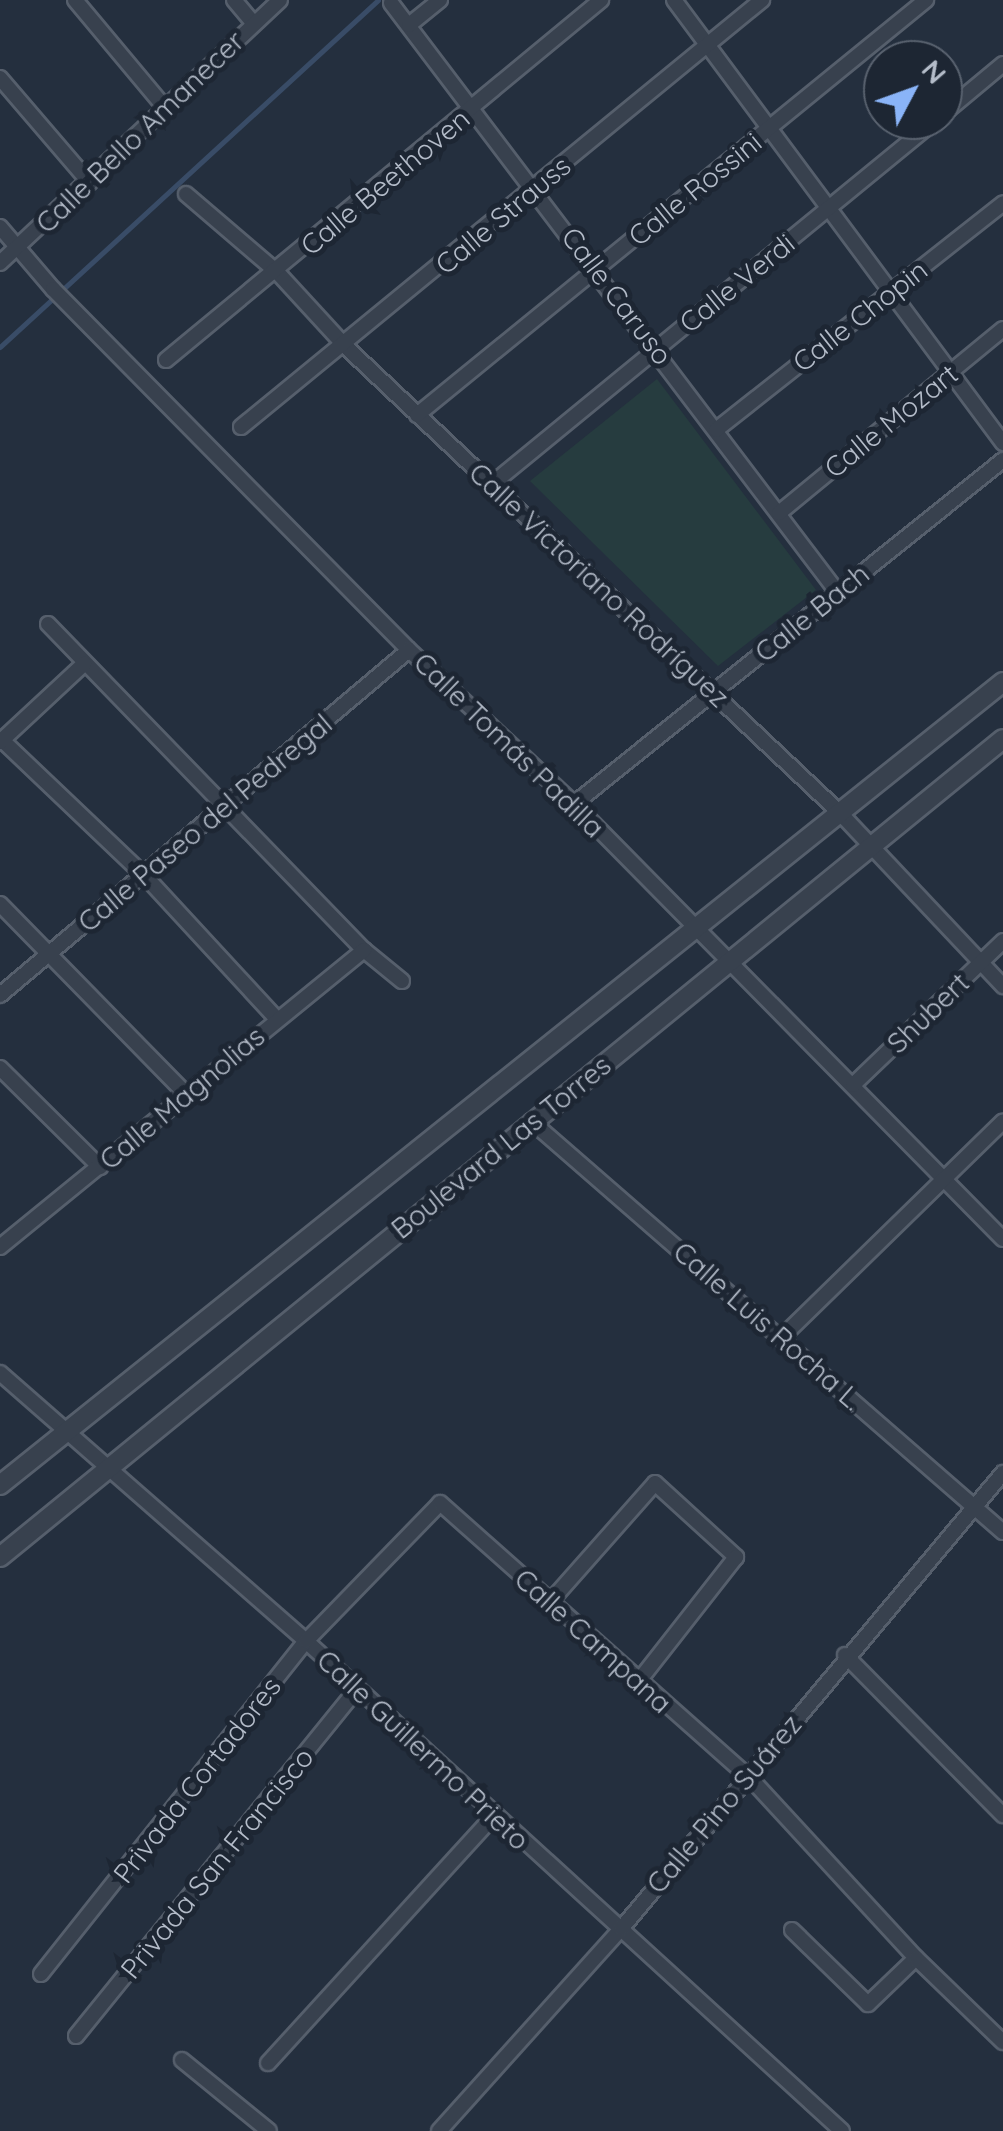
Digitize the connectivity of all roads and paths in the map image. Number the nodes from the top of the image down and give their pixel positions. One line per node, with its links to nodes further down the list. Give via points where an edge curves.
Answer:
1 (75, 0): 17 (street)
2 (234, 0): 10 (street)
3 (280, 0): 10 (street, Calle Bello Amanecer)
4 (440, 0): 11 (street)
5 (601, 0): 16 (street, Calle Beethoven)
6 (674, 0): 12 (street)
7 (762, 0): 12 (street, Calle Strauss)
8 (926, 0): 18 (street, Calle Rossini)
9 (391, 3): 11 (street, Calle Caruso)
10 (254, 24): 17 (street, Calle Bello Amanecer)
11 (408, 25): 16 (street, Calle Caruso)
12 (707, 44): 18 (street); 21 (street, Calle Strauss)
13 (1003, 64): 15 (street)
14 (0, 78): 20 (street)
15 (963, 97)
16 (472, 108): 21 (street, Calle Caruso); 29 (street, Calle Beethoven)
17 (166, 109): 20 (street, Calle Bello Amanecer)
18 (769, 128): 24 (street); 28 (street, Calle Rossini)
19 (911, 140): 24 (street, Calle Verdi)
20 (90, 184): 26 (street, Calle Bello Amanecer)
21 (536, 188): 28 (street, Calle Caruso); 32 (street, Calle Strauss)
22 (186, 194): 29 (street, Calle Victoriano Rodríguez)
23 (1003, 203): 30 (street, Calle Chopin)
24 (828, 208): 30 (street); 33 (street, Calle Verdi)
25 (0, 227): 26 (street, Calle Tomás Padilla)
26 (18, 248): 27 (street, Calle Bello Amanecer); 45 (street, Calle Tomás Padilla)
27 (0, 263)
28 (597, 270): 33 (street, Calle Caruso); 36 (street, Calle Rossini)
29 (278, 272): 32 (street, Calle Victoriano Rodríguez); 34 (street, Calle Beethoven)
30 (890, 292): 35 (street); 38 (street, Calle Chopin)
31 (1003, 329): 35 (street, Calle Mozart)
32 (345, 346): 36 (street, Calle Victoriano Rodríguez); 37 (street, Calle Strauss)
33 (656, 349): 38 (street, Calle Caruso); 41 (street, Calle Verdi)
34 (166, 360)
35 (950, 372): 39 (street); 42 (street, Calle Mozart)
36 (418, 415): 41 (street, Calle Victoriano Rodríguez)
37 (242, 427)
38 (716, 430): 42 (street, Calle Caruso)
39 (1003, 443)
40 (1003, 460): 43 (street, Calle Bach)
41 (492, 484): 48 (street, Calle Victoriano Rodríguez)
42 (778, 513): 43 (street, Calle Caruso)
43 (838, 593): 48 (street, Calle Bach)
44 (48, 624): 46 (street)
45 (409, 650): 51 (street, Calle Paseo del Pedregal); 52 (street, Calle Tomás Padilla)
46 (84, 664): 50 (street); 51 (street)
47 (1003, 682): 53 (street, Boulevard Las Torres)
48 (714, 692): 52 (street, Calle Bach); 53 (street, Calle Victoriano Rodríguez)
49 (1003, 739): 54 (street, Boulevard Las Torres)
50 (1, 741): 55 (street)
51 (228, 803): 55 (street, Calle Paseo del Pedregal); 59 (street)
52 (574, 804): 57 (street, Calle Tomás Padilla)
53 (840, 814): 54 (street, Calle Victoriano Rodríguez); 57 (street, Boulevard Las Torres)
54 (870, 847): 61 (street, Boulevard Las Torres); 62 (street, Calle Victoriano Rodríguez)
55 (144, 876): 60 (street, Calle Paseo del Pedregal); 66 (street)
56 (0, 904): 60 (street)
57 (692, 928): 61 (street, Calle Tomás Padilla); 78 (street, Boulevard Las Torres)
58 (1003, 941): 62 (street, Shubert)
59 (364, 950): 63 (street); 66 (street, Calle Magnolias)
60 (52, 952): 65 (street, Calle Paseo del Pedregal); 69 (street)
61 (729, 962): 68 (street, Calle Tomás Padilla); 71 (street, Boulevard Las Torres)
62 (980, 963): 64 (street, Calle Victoriano Rodríguez); 68 (street, Shubert)
63 (402, 981)
64 (1003, 986)
65 (0, 996)
66 (277, 1019): 69 (street, Calle Magnolias)
67 (0, 1068): 72 (street)
68 (853, 1085): 73 (street, Calle Tomás Padilla)
69 (187, 1095): 72 (street, Calle Magnolias)
70 (1003, 1121): 73 (street)
71 (532, 1122): 76 (street, Calle Luis Rocha L.); 79 (street, Boulevard Las Torres)
72 (100, 1167): 75 (street, Calle Magnolias)
73 (946, 1179): 74 (street, Calle Tomás Padilla); 76 (street)
74 (1003, 1238)
75 (2, 1242)
76 (781, 1338): 83 (street, Calle Luis Rocha L.)
77 (0, 1373): 78 (street, Calle Guillermo Prieto)
78 (70, 1429): 79 (street, Calle Guillermo Prieto); 81 (street, Boulevard Las Torres)
79 (112, 1468): 85 (street, Boulevard Las Torres); 87 (street, Calle Guillermo Prieto)
80 (1003, 1472): 83 (street, Calle Pino Suárez)
81 (0, 1485)
82 (440, 1503): 86 (street, Calle Campana); 87 (street, Privada Cortadores)
83 (972, 1504): 84 (street, Calle Luis Rocha L.); 88 (street, Calle Pino Suárez)
84 (1003, 1532)
85 (0, 1557)
86 (549, 1603): 89 (street, Calle Campana); 89 (street, via 655,1483 736,1558)
87 (306, 1641): 90 (street, Calle Guillermo Prieto); 97 (street, Privada Cortadores)
88 (846, 1655): 91 (street, Calle Pino Suárez); 92 (street)
89 (638, 1682): 91 (street, Calle Campana)
90 (357, 1689): 93 (street, Calle Guillermo Prieto); 98 (street, Privada San Francisco)
91 (749, 1776): 94 (street, Calle Pino Suárez); 96 (street, Calle Campana)
92 (1003, 1815)
93 (493, 1817): 94 (street, Calle Guillermo Prieto); 101 (street)
94 (621, 1928): 103 (street, Calle Pino Suárez); 104 (street, Calle Guillermo Prieto)
95 (792, 1930): 96 (street, via 868,2004)
96 (916, 1958): 99 (street, Calle Campana)
97 (41, 1974)
98 (76, 2036)
99 (1003, 2042)
100 (182, 2060): 102 (street)
101 (268, 2063)
102 (269, 2131)
103 (439, 2131)
104 (842, 2131)

